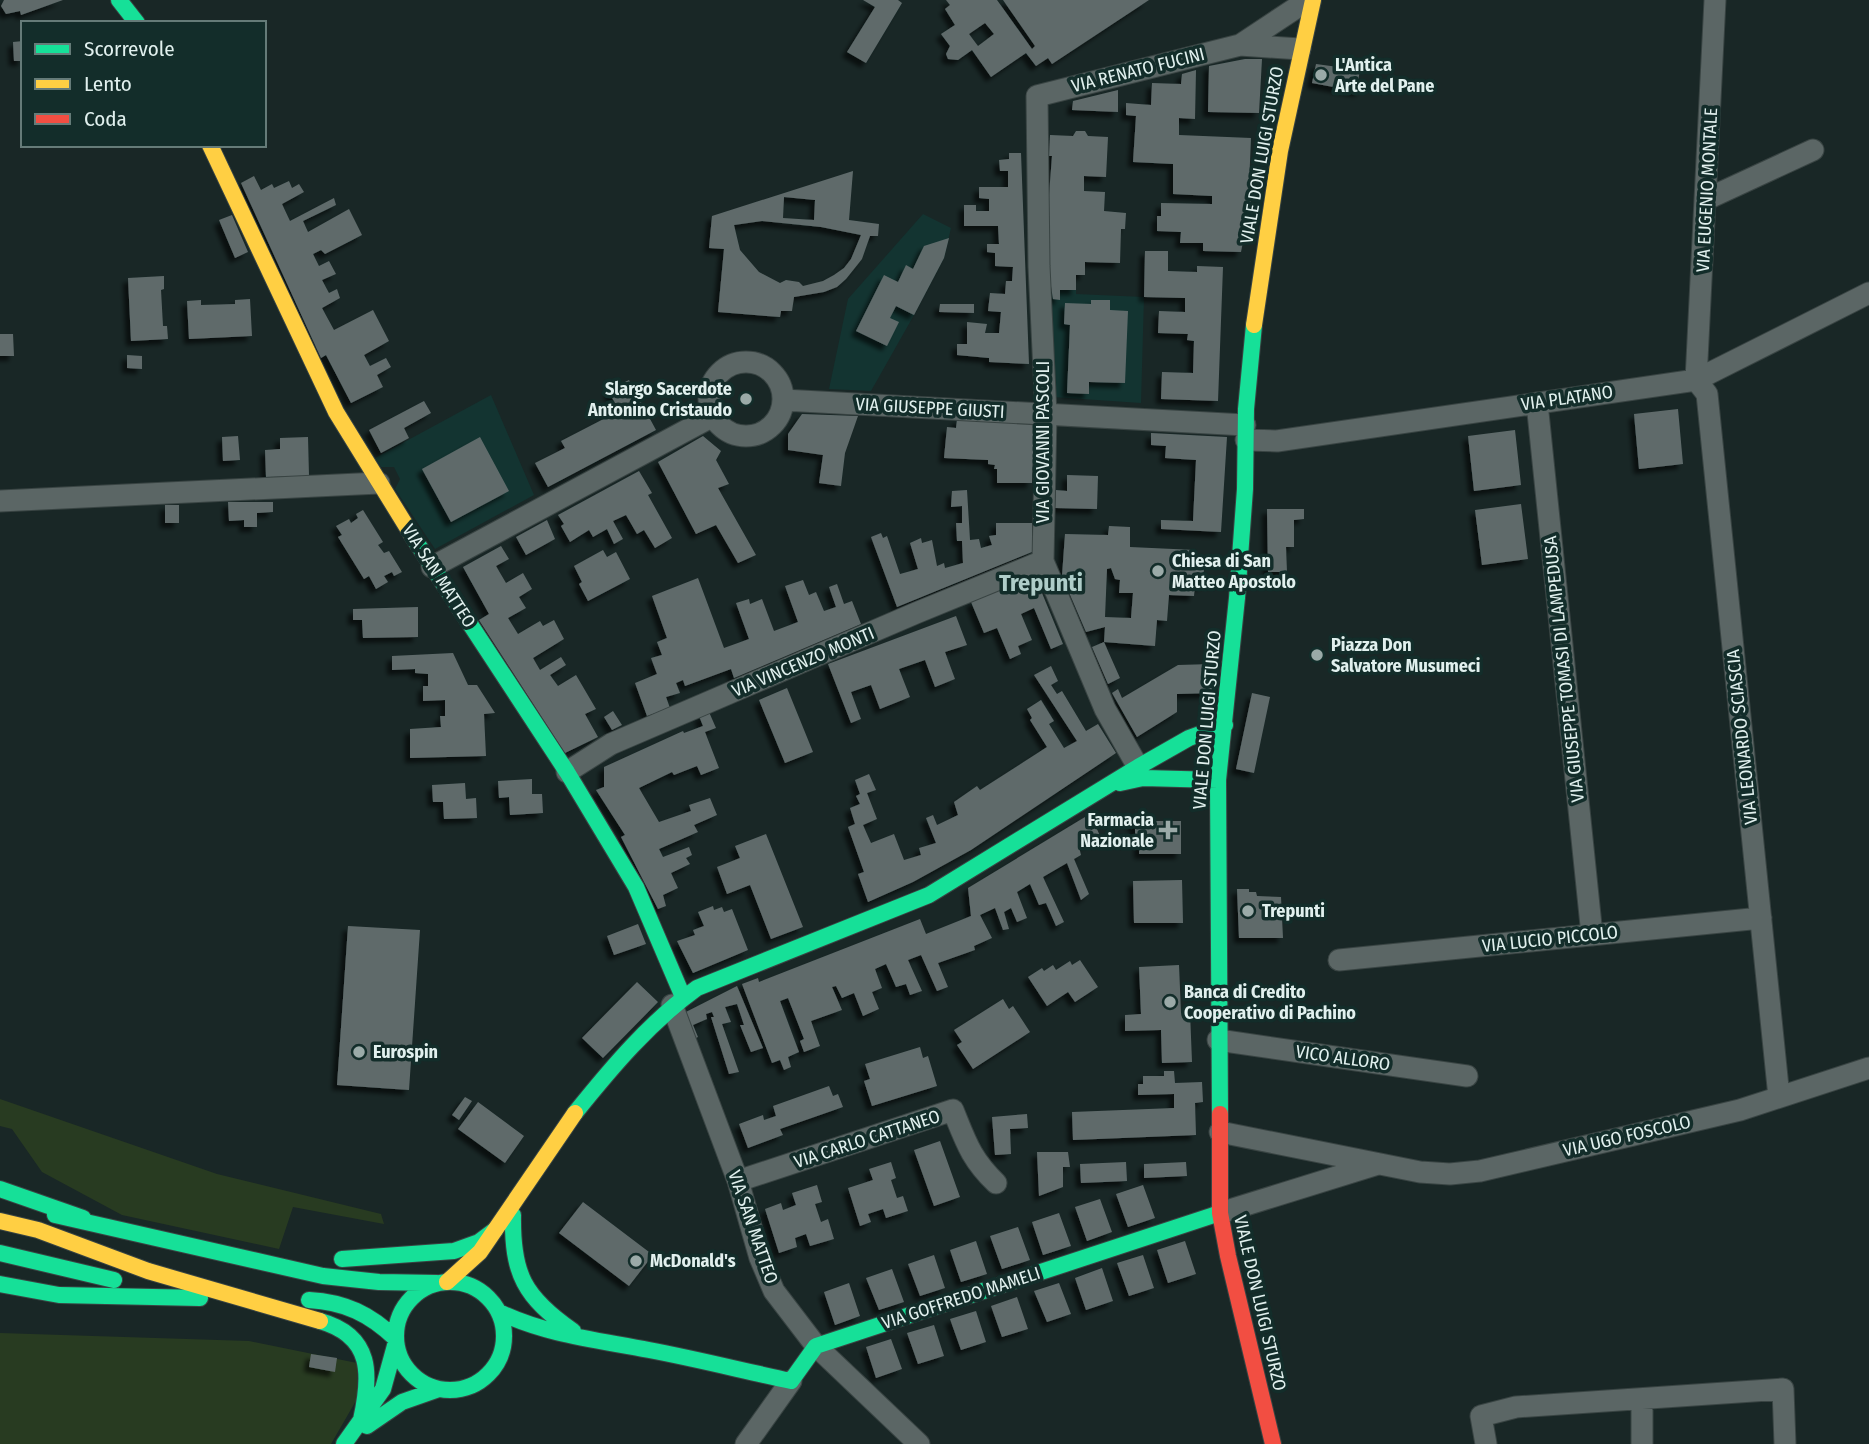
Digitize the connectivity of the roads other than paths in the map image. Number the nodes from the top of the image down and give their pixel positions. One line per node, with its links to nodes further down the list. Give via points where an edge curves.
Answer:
1 (119, 0): 5 (main road)
2 (1308, 0): 6 (street, VIA RENATO FUCINI)
3 (1313, 0): 7 (main road, VIALE DON LUIGI STURZO)
4 (1715, 0): 11 (street, VIA EUGENIO MONTALE)
5 (135, 21)
6 (1240, 45): 7 (street, VIA RENATO FUCINI); 8 (street, VIA RENATO FUCINI)
7 (1300, 49): 18 (main road, VIALE DON LUIGI STURZO, via 1264,252)
8 (1037, 96): 16 (street, VIA GIOVANNI PASCOLI)
9 (211, 147): 19 (main road, VIA SAN MATTEO, via 336,412)
10 (1813, 150): 11 (street)
11 (1707, 199): 13 (street, VIA EUGENIO MONTALE)
12 (1869, 293): 13 (street, VIA PLATANO)
13 (1696, 380): 15 (street, VIA PLATANO); 28 (street, VIA LEONARDO SCIASCIA, via 1707,394)
14 (783, 400): 16 (street, VIA GIUSEPPE GIUSTI); 17 (street, via 777,419 754,435 735,434); 17 (street, via 779,382 765,368 738,363 721,372 711,388)
15 (1537, 403): 18 (street, VIA PLATANO, via 1277,441); 29 (street, VIA GIUSEPPE TOMASI DI LAMPEDUSA)
16 (1046, 414): 18 (street, VIA GIUSEPPE GIUSTI); 21 (street, VIA GIOVANNI PASCOLI)
17 (713, 416): 22 (street)
18 (1246, 432): 23 (main road, VIALE DON LUIGI STURZO)
19 (379, 483): 20 (street); 22 (main road, VIA SAN MATTEO)
20 (0, 501)
21 (1043, 561): 24 (street, VIA GIOVANNI PASCOLI, via 1105,709); 25 (street, VIA VINCENZO MONTI, via 611,744)
22 (432, 566): 25 (main road, VIA SAN MATTEO)
23 (1226, 725): 24 (main road, via 1189,738); 26 (main road, VIALE DON LUIGI STURZO)
24 (1138, 767): 27 (main road)
25 (567, 772): 31 (main road, VIA SAN MATTEO, via 636,887)
26 (1218, 780): 27 (main road, via 1143,778); 32 (main road, VIALE DON LUIGI STURZO)
27 (1111, 786): 31 (main road, via 929,895 697,988)
28 (1761, 918): 29 (street, VIA LUCIO PICCOLO); 35 (street, VIA LEONARDO SCIASCIA)
29 (1592, 935): 30 (street, VIA LUCIO PICCOLO)
30 (1339, 960)
31 (678, 1001): 39 (main road, via 611,1068); 40 (street, VIA SAN MATTEO)
32 (1219, 1040): 34 (street, VICO ALLORO); 36 (main road, VIALE DON LUIGI STURZO)
33 (1869, 1068): 35 (street, VIA UGO FOSCOLO)
34 (1467, 1076)
35 (1779, 1097): 37 (street, VIA UGO FOSCOLO, via 1480,1171 1420,1172)
36 (1220, 1132): 37 (street, VIA UGO FOSCOLO); 45 (main road, VIALE DON LUIGI STURZO)
37 (1382, 1163): 45 (street)
38 (0, 1180): 43 (main road)
39 (530, 1180): 46 (main road); 49 (main road)
40 (738, 1181): 41 (street, VIA CARLO CATTANEO, via 953,1110 970,1153); 67 (street, VIA SAN MATTEO, via 774,1291)
41 (996, 1183)
42 (0, 1189): 43 (main road)
43 (23, 1196): 48 (main road)
44 (0, 1202): 48 (main road)
45 (1220, 1213): 67 (main road, VIA GOFFREDO MAMELI); 78 (main road, VIALE DON LUIGI STURZO)
46 (513, 1215): 52 (main road); 65 (main road, via 513,1249 525,1289 544,1311)
47 (0, 1221): 55 (main road)
48 (97, 1224): 53 (main road)
49 (495, 1230): 53 (main road, via 478,1242 443,1253); 57 (main road, via 474,1259)
50 (0, 1236): 55 (main road)
51 (0, 1252): 59 (main road)
52 (497, 1258)
53 (250, 1260): 57 (main road, via 323,1276)
54 (0, 1266): 59 (main road, via 51,1279)
55 (148, 1270): 61 (main road)
56 (494, 1279): 63 (main road)
57 (442, 1283): 63 (main road, via 476,1288); 64 (main road, via 423,1289 407,1304 399,1317)
58 (0, 1284): 60 (main road, via 60,1295)
59 (131, 1284): 61 (main road)
60 (151, 1298): 61 (main road); 62 (main road, via 60,1306)
61 (244, 1299): 64 (main road, via 353,1305); 74 (main road, via 323,1321 352,1338 369,1377)
62 (0, 1300)
63 (498, 1310): 65 (main road, via 541,1331); 70 (main road, via 505,1341)
64 (396, 1340): 72 (main road, via 412,1375); 74 (main road, via 383,1389)
65 (590, 1341): 66 (main road)
66 (614, 1344): 68 (main road); 71 (main road)
67 (816, 1346): 71 (main road); 77 (street, VIA SAN MATTEO)
68 (551, 1348)
69 (519, 1356): 70 (main road)
70 (493, 1370): 72 (main road, via 466,1388)
71 (791, 1381): 76 (street)
72 (439, 1389): 75 (main road, via 402,1402)
73 (1642, 1399): 79 (street, via 1516,1407 1481,1416); 80 (street); 81 (street, via 1783,1389)
74 (361, 1420): 75 (main road)
75 (347, 1444)
76 (746, 1444)
77 (919, 1444)
78 (1273, 1444)
79 (1486, 1444)
80 (1642, 1444)
81 (1785, 1444)

